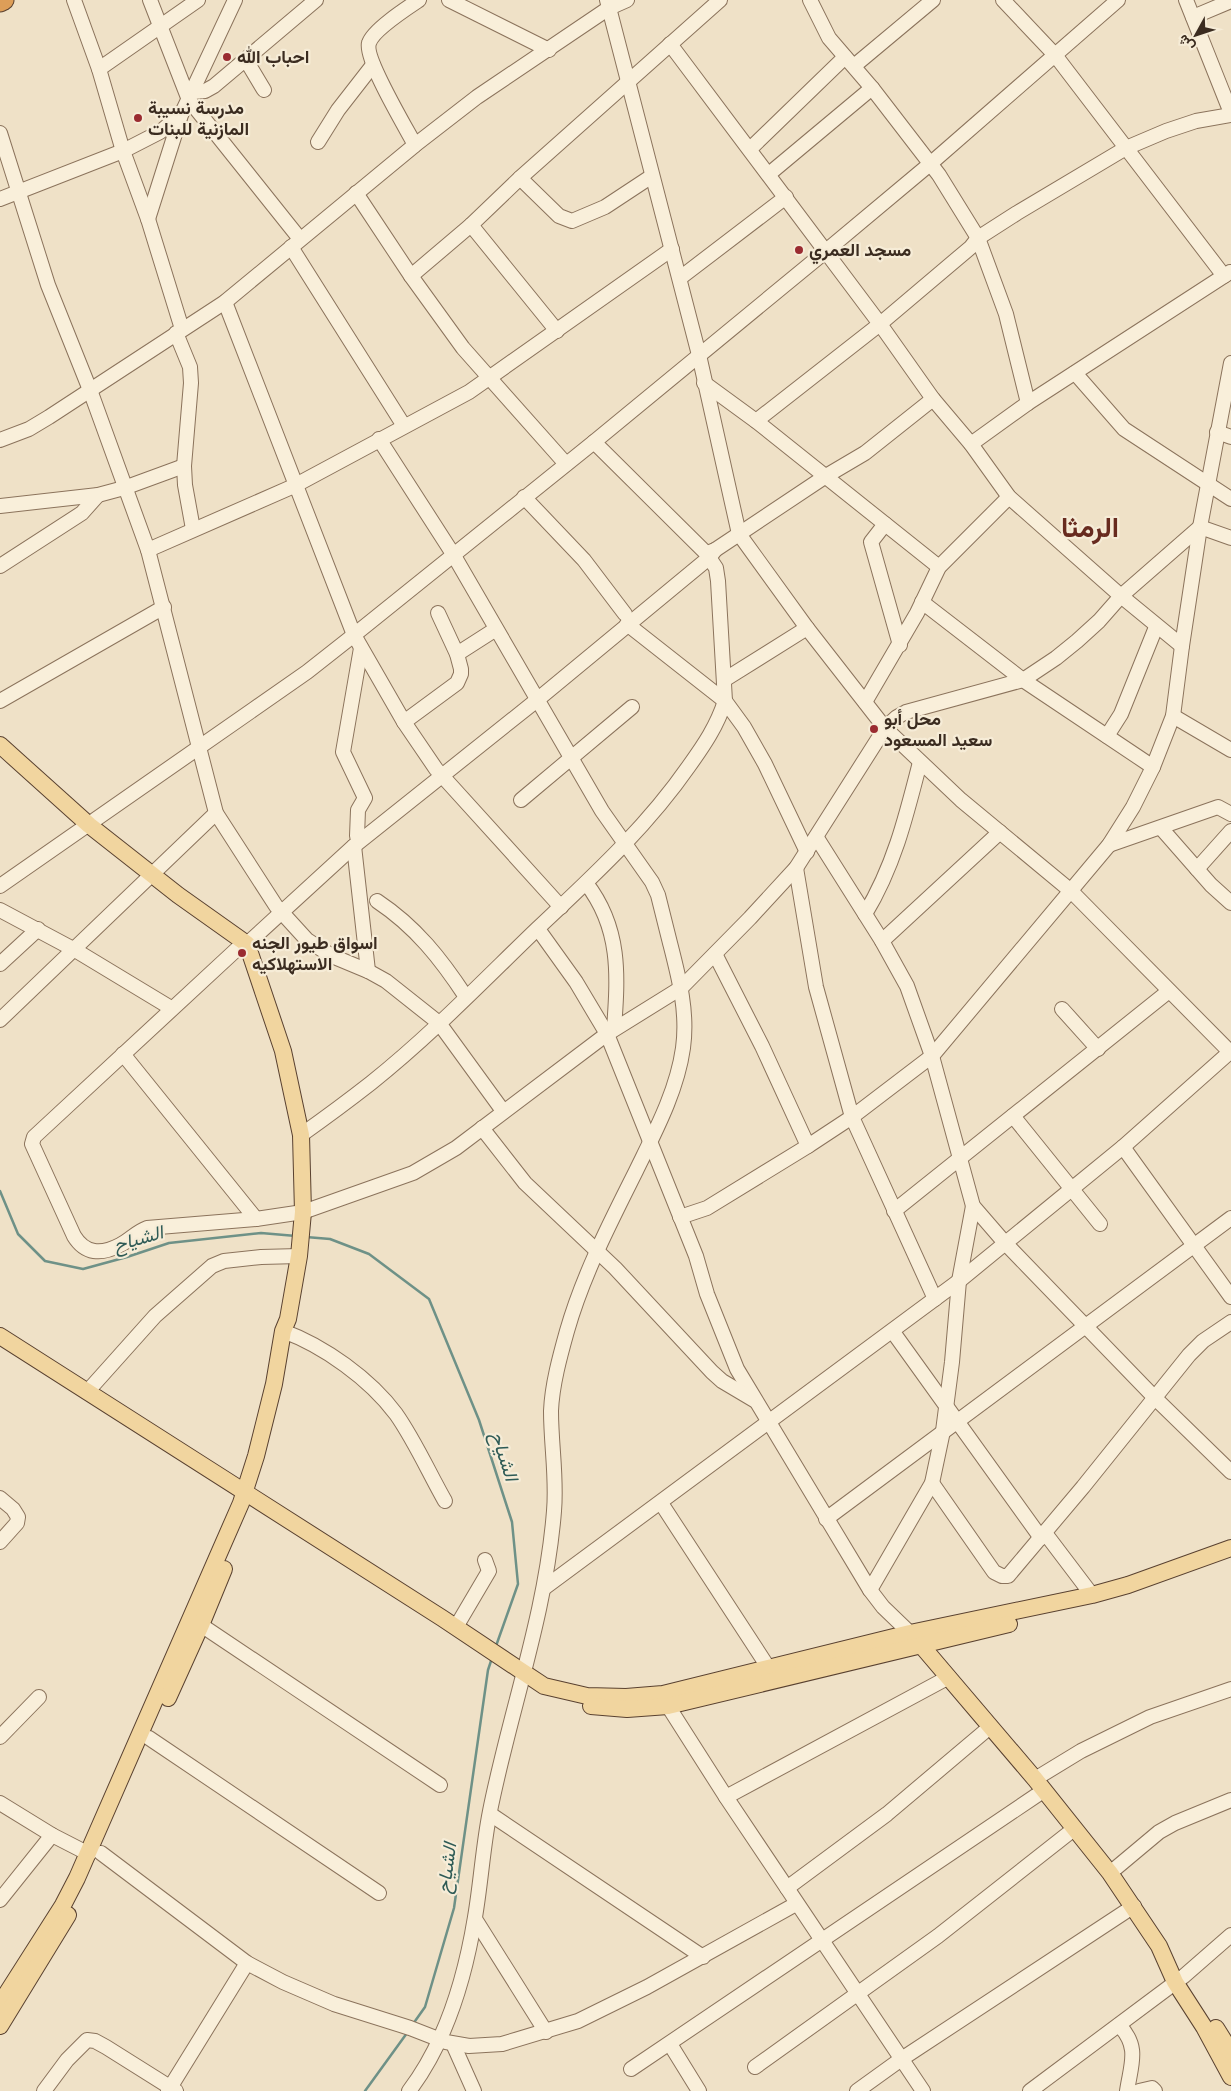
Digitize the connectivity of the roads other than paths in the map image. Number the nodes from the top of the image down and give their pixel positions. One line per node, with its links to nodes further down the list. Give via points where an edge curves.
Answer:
1 (4, 0): 15 (highway)
2 (74, 0): 27 (street)
3 (150, 0): 20 (street)
4 (198, 0): 20 (street)
5 (316, 0): 24 (street)
6 (449, 0): 22 (street)
7 (627, 0): 18 (street)
8 (720, 0): 21 (street)
9 (810, 0): 25 (street, via 824,31)
10 (933, 0): 25 (street)
11 (1003, 0): 23 (street)
12 (1118, 0): 23 (street)
13 (1186, 0): 19 (street)
14 (1231, 1): 19 (street)
15 (0, 2)
16 (230, 2): 31 (street)
17 (412, 2): 26 (street, via 373,36 368,47)
18 (608, 4): 22 (street); 28 (street)
19 (1193, 17): 32 (street)
20 (159, 26): 27 (street); 31 (street)
21 (670, 44): 28 (street); 38 (street)
22 (549, 50): 36 (street, via 478,97)
23 (1055, 55): 37 (street); 40 (street)
24 (246, 60): 30 (street); 31 (street, via 214,86)
25 (849, 61): 29 (street); 38 (street)
26 (372, 64): 35 (street); 36 (street)
27 (99, 69): 39 (street)
28 (628, 81): 42 (street); 43 (street)
29 (872, 88): 40 (street); 41 (street)
30 (264, 90)
31 (191, 96): 33 (street); 51 (street)
32 (1231, 114): 37 (street, via 1196,121)
33 (181, 115): 39 (street, via 160,132); 48 (street)
34 (0, 133): 44 (street)
35 (318, 142)
36 (415, 145): 45 (street)
37 (1126, 148): 50 (street); 54 (street)
38 (750, 149): 41 (street)
39 (123, 151): 44 (street); 48 (street)
40 (930, 164): 50 (street); 53 (street)
41 (769, 174): 46 (street)
42 (652, 176): 43 (street, via 605,208 572,221 559,216); 52 (street)
43 (520, 178): 49 (street)
44 (19, 192): 47 (street); 66 (street, via 48,285)
45 (356, 193): 51 (street); 55 (street)
46 (786, 197): 53 (street); 56 (street)
47 (0, 199)
48 (148, 219): 59 (street)
49 (471, 225): 55 (street); 60 (street)
50 (978, 238): 58 (street); 68 (street, via 1006,314)
51 (296, 243): 57 (street); 70 (street)
52 (672, 249): 56 (street); 60 (street)
53 (826, 251): 58 (street); 61 (street)
54 (1228, 274): 63 (street)
55 (411, 276): 64 (street)
56 (680, 278): 61 (street)
57 (224, 302): 59 (street); 81 (street)
58 (880, 324): 67 (street); 69 (street)
59 (179, 331): 66 (street); 78 (street, via 190,367 191,383)
60 (557, 331): 64 (street)
61 (700, 355): 65 (street); 75 (street)
62 (1231, 363): 71 (street)
63 (1075, 373): 68 (street); 80 (street, via 1124,430)
64 (489, 380): 70 (street); 77 (street)
65 (704, 383): 69 (street); 91 (street)
66 (90, 390): 74 (street, via 29,429); 82 (street)
67 (932, 399): 76 (street); 79 (street, via 883,440)
68 (1028, 403): 76 (street)
69 (756, 422): 79 (street)
70 (404, 426): 73 (street)
71 (1217, 432): 72 (street); 80 (street)
72 (1231, 437)
73 (379, 439): 81 (street); 95 (street)
74 (0, 440)
75 (594, 442): 77 (street); 94 (street)
76 (970, 444): 85 (street)
77 (566, 464): 84 (street)
78 (184, 466): 82 (street); 90 (street)
79 (826, 476): 88 (street); 91 (street)
80 (1208, 483): 86 (street); 89 (street)
81 (294, 486): 90 (street); 106 (street)
82 (124, 488): 83 (street); 93 (street)
83 (98, 495): 87 (street); 96 (street, via 82,513)
84 (524, 497): 95 (street); 102 (street, via 584,560)
85 (1009, 497): 97 (street); 98 (street)
86 (1231, 499)
87 (0, 506)
88 (885, 524): 97 (street); 107 (street, via 871,542)
89 (1200, 527): 92 (street); 98 (street); 108 (street)
90 (193, 530): 93 (street)
91 (739, 534): 94 (street); 104 (street)
92 (1231, 538)
93 (148, 550): 100 (street)
94 (710, 553): 102 (street); 111 (street, via 718,581)
95 (453, 554): 105 (street); 106 (street)
96 (0, 566)
97 (939, 567): 99 (street)
98 (1121, 596): 103 (street); 112 (street, via 1077,641)
99 (922, 602): 107 (street); 112 (street)
100 (164, 607): 114 (street); 123 (street)
101 (438, 613): 110 (street)
102 (626, 619): 113 (street); 115 (street)
103 (1156, 626): 108 (street); 121 (street, via 1121,714)
104 (807, 628): 111 (street); 116 (street)
105 (496, 629): 110 (street); 113 (street)
106 (354, 635): 109 (street); 123 (street)
107 (900, 645): 116 (street)
108 (1182, 646): 118 (street)
109 (361, 648): 119 (street); 137 (street, via 344,752 365,798 358,810)
110 (457, 654): 119 (street, via 461,674 457,683)
111 (724, 680): 115 (street)
112 (1023, 680): 120 (street, via 906,712); 121 (street)
113 (535, 696): 125 (street); 128 (street)
114 (0, 701)
115 (725, 701): 138 (street, via 710,736 657,810); 140 (street, via 765,764)
116 (865, 702): 120 (street)
117 (632, 707): 125 (street)
118 (1173, 716): 124 (street); 127 (street)
119 (404, 722): 128 (street)
120 (885, 728): 126 (street); 136 (street)
121 (1107, 736): 127 (street)
122 (0, 745): 132 (main road)
123 (198, 748): 130 (street); 132 (street)
124 (1231, 750)
125 (570, 757): 129 (street); 138 (street)
126 (920, 762): 135 (street); 152 (street, via 889,870)
127 (1153, 767): 139 (street)
128 (439, 772): 137 (street); 149 (street)
129 (520, 800)
130 (216, 813): 143 (street); 150 (street)
131 (1231, 814): 133 (street, via 1218,807)
132 (89, 825): 143 (main road); 145 (street)
133 (1161, 828): 139 (street); 142 (street)
134 (1231, 831): 142 (street)
135 (1000, 832): 146 (street); 155 (street)
136 (817, 838): 140 (street); 152 (street)
137 (355, 841): 150 (street); 160 (street)
138 (625, 845): 144 (street); 161 (street, via 645,870 658,894)
139 (1110, 845): 146 (street)
140 (807, 852): 141 (street)
141 (796, 868): 158 (street); 175 (street, via 816,987)
142 (1197, 869): 148 (street)
143 (152, 875): 156 (main road); 157 (street)
144 (586, 883): 149 (street); 168 (street, via 601,906 614,946 618,981)
145 (0, 886)
146 (1071, 892): 162 (street); 172 (street)
147 (377, 901): 163 (street, via 397,914 441,959)
148 (1231, 903)
149 (562, 906): 153 (street)
150 (278, 909): 156 (street); 160 (street, via 317,948)
151 (0, 910): 154 (street)
152 (865, 914): 155 (street)
153 (538, 928): 163 (street); 168 (street)
154 (38, 929): 157 (street); 159 (street)
155 (882, 941): 172 (street, via 907,986)
156 (242, 944): 164 (street); 177 (main road, via 283,1051)
157 (75, 950): 164 (street); 166 (street)
158 (715, 954): 161 (street); 179 (street)
159 (0, 964)
160 (368, 971): 167 (street)
161 (681, 988): 168 (street); 178 (street, via 685,1012 682,1052 676,1077)
162 (1169, 991): 169 (street); 170 (street)
163 (466, 997): 167 (street)
164 (171, 1008): 171 (street)
165 (1062, 1009): 169 (street)
166 (0, 1020)
167 (439, 1023): 173 (street); 177 (street, via 372,1082)
168 (611, 1032): 173 (street); 178 (street)
169 (1098, 1049): 174 (street)
170 (1230, 1053): 180 (street)
171 (123, 1054): 188 (street); 188 (street, via 32,1139 79,1244 91,1251 102,1250 120,1245 148,1228)
172 (932, 1056): 175 (street); 181 (street)
173 (503, 1111): 176 (street)
174 (1013, 1116): 181 (street); 182 (street)
175 (852, 1117): 179 (street); 184 (street)
176 (482, 1128): 185 (street, via 449,1153 413,1173); 192 (street, via 525,1183)
177 (301, 1135): 185 (main road)
178 (650, 1142): 186 (street); 192 (street)
179 (808, 1146): 186 (street, via 707,1208)
180 (1123, 1147): 182 (street); 191 (street)
181 (959, 1160): 183 (street); 184 (street)
182 (1072, 1188): 189 (street); 190 (street)
183 (973, 1206): 190 (street); 194 (street)
184 (894, 1211): 196 (street)
185 (302, 1217): 188 (street); 193 (main road)
186 (680, 1217): 205 (street, via 728,1349)
187 (1231, 1218): 191 (street)
188 (256, 1219)
189 (1100, 1224)
190 (1005, 1243): 194 (street); 198 (street)
191 (1195, 1245): 195 (street); 198 (street)
192 (596, 1251): 205 (street, via 712,1372); 222 (street, via 566,1334 553,1392 554,1512)
193 (299, 1253): 199 (main road); 203 (street, via 224,1261 212,1266 155,1316)
194 (959, 1281): 196 (street); 206 (street)
195 (1231, 1297)
196 (935, 1299): 200 (street)
197 (1231, 1322): 204 (street, via 1195,1349)
198 (1086, 1325): 204 (street); 208 (street)
199 (288, 1328): 213 (main road, via 279,1409); 214 (street, via 330,1354 380,1396 404,1428)
200 (892, 1332): 206 (street); 207 (street)
201 (0, 1336): 203 (main road)
202 (0, 1348): 213 (main road)
203 (87, 1392): 213 (main road)
204 (1154, 1398): 210 (street); 217 (street)
205 (755, 1401): 207 (street)
206 (946, 1408): 208 (street); 209 (street)
207 (770, 1421): 215 (street); 216 (street)
208 (956, 1422): 209 (street); 217 (street)
209 (943, 1431): 211 (street); 216 (street)
210 (1231, 1472)
211 (932, 1483): 217 (street, via 998,1575 1008,1576); 223 (street)
212 (0, 1498): 218 (street, via 18,1517 17,1523)
213 (248, 1500): 225 (main road); 226 (main road); 229 (main road); 247 (main road)
214 (445, 1501)
215 (660, 1503): 222 (street); 230 (street)
216 (826, 1519): 223 (street)
217 (1043, 1536): 224 (street)
218 (0, 1542)
219 (1231, 1548): 224 (main road)
220 (1231, 1558): 227 (main road, via 1149,1589)
221 (485, 1560): 226 (street, via 489,1571)
222 (544, 1588): 231 (street)
223 (870, 1590): 228 (street)
224 (1092, 1595): 228 (main road)
225 (201, 1625): 238 (main road); 239 (street)
226 (456, 1627): 229 (main road)
227 (952, 1638): 228 (main road); 232 (main road, via 944,1658)
228 (915, 1639): 230 (main road); 232 (main road); 235 (main road)
229 (485, 1651): 231 (main road)
230 (768, 1667): 235 (main road)
231 (516, 1673): 235 (main road, via 544,1686 587,1696); 244 (street)
232 (946, 1673): 236 (main road); 241 (street)
233 (1231, 1689): 240 (street, via 1150,1717 1081,1751)
234 (39, 1697): 237 (street)
235 (665, 1700): 241 (street)
236 (990, 1727): 240 (main road); 249 (street, via 886,1814)
237 (0, 1737)
238 (149, 1738): 247 (main road); 250 (street)
239 (440, 1784)
240 (1039, 1785): 245 (main road); 256 (street)
241 (726, 1798): 249 (street)
242 (1231, 1800): 248 (street, via 1159,1832)
243 (0, 1803): 246 (street)
244 (490, 1814): 254 (street); 257 (street)
245 (1074, 1829): 248 (main road); 260 (street, via 938,1936)
246 (52, 1835): 247 (street); 251 (street)
247 (95, 1853): 258 (street); 261 (main road, via 77,1900)
248 (1110, 1873): 253 (main road)
249 (786, 1888): 252 (street)
250 (379, 1893)
251 (0, 1900)
252 (796, 1904): 256 (street); 257 (street)
253 (1134, 1906): 259 (main road); 268 (street)
254 (475, 1919): 264 (street); 265 (street)
255 (1231, 1935): 259 (street)
256 (822, 1942): 260 (street); 266 (street)
257 (703, 1957): 264 (street, via 603,2010)
258 (247, 1962): 265 (street, via 310,1995); 272 (street)
259 (1180, 1979): 262 (street); 267 (main road); 271 (main road)
260 (858, 1993): 268 (street); 269 (street)
261 (9, 1997): 263 (main road)
262 (1119, 2025): 279 (street); 280 (street, via 1129,2036 1133,2049)
263 (0, 2026)
264 (546, 2032): 265 (street, via 483,2046)
265 (446, 2042): 274 (street, via 430,2059); 275 (street)
266 (670, 2044): 270 (street); 276 (street)
267 (1231, 2052)
268 (900, 2060): 277 (street); 278 (street)
269 (755, 2068)
270 (632, 2069)
271 (1231, 2077)
272 (172, 2090): 273 (street, via 106,2047 87,2040)
273 (44, 2091)
274 (409, 2091)
275 (474, 2091)
276 (699, 2091)
277 (857, 2091)
278 (923, 2091)
279 (1030, 2091)
280 (1127, 2091)
281 (1139, 2091): 282 (street, via 1152,2088)
282 (1154, 2091)

